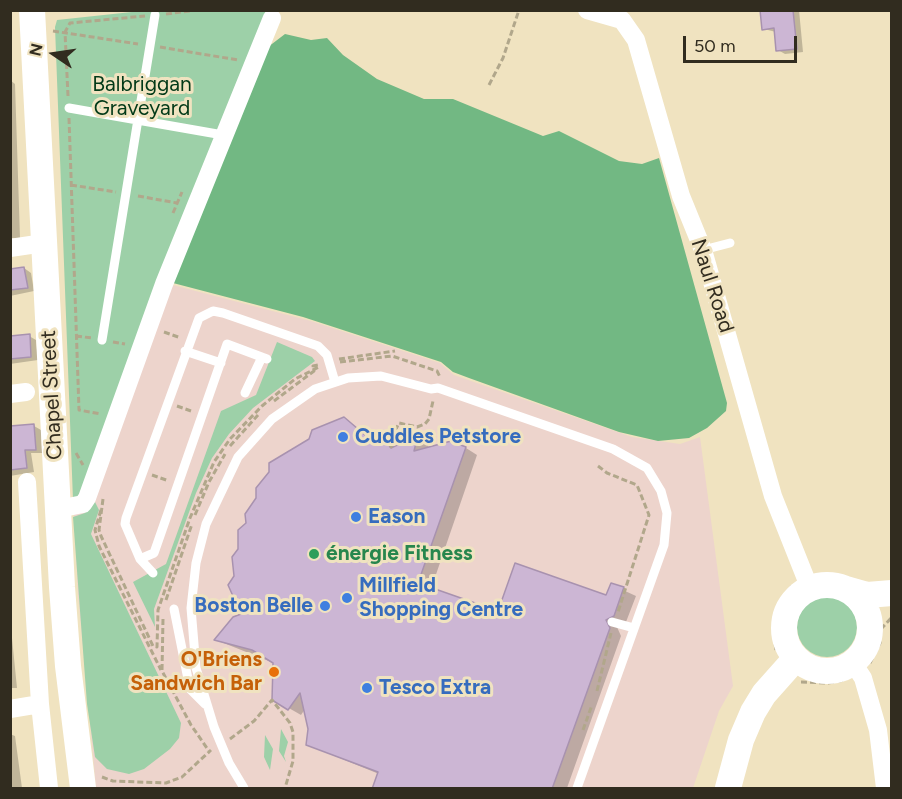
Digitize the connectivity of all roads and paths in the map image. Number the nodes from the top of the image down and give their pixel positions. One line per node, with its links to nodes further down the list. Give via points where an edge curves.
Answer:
1 (32, 10): 12 (main road, Chapel Street)
2 (519, 10): 8 (path)
3 (587, 10): 15 (street, Naul Road, via 622,21 632,33 681,196)
4 (155, 15): 10 (lane)
5 (272, 18): 11 (street)
6 (50, 32): 7 (path)
7 (65, 32)
8 (489, 85)
9 (69, 108): 10 (lane)
10 (139, 120): 11 (lane); 17 (lane)
11 (223, 135): 16 (street)
12 (44, 243): 14 (street); 33 (main road, Chapel Street)
13 (730, 243): 15 (lane)
14 (10, 248)
15 (704, 250): 36 (street, Naul Road, via 773,496)
16 (149, 327): 18 (path); 31 (street)
17 (102, 340)
18 (189, 341): 19 (lane); 23 (lane, via 199,318 213,311 223,313 318,346 327,355)
19 (185, 351): 22 (lane); 26 (lane)
20 (395, 351): 21 (path)
21 (346, 357)
22 (221, 363): 24 (lane, via 228,344 265,358); 27 (lane)
23 (335, 382): 43 (lane, via 381,376 438,388 613,449 647,468 661,491 668,527); 49 (lane, via 295,402 252,438 228,474 206,524 196,562 191,608 196,668)
24 (245, 393)
25 (434, 400): 28 (path, via 425,424 417,427 399,423)
26 (166, 402): 27 (path); 29 (lane)
27 (203, 414): 32 (lane)
28 (391, 448)
29 (143, 472): 32 (path); 34 (lane, via 125,524)
30 (27, 482): 48 (street)
31 (93, 484): 33 (street, via 83,504); 46 (path, via 102,505 95,530 99,546)
32 (178, 484): 34 (lane, via 154,553)
33 (58, 509): 52 (main road, Chapel Street, via 68,666)
34 (140, 559): 35 (lane)
35 (153, 573)
36 (810, 589): 37 (main road, via 828,585); 44 (main road, via 800,595 786,614 785,637)
37 (846, 589): 38 (main road, via 867,595); 42 (main road)
38 (891, 593)
39 (891, 605): 42 (main road, via 877,616)
40 (174, 609): 49 (lane, via 190,690)
41 (612, 622): 43 (lane)
42 (881, 622): 45 (main road); 45 (path, via 880,644 872,661)
43 (634, 628): 56 (lane)
44 (796, 658): 45 (main road, via 823,671); 57 (main road, via 753,712)
45 (855, 668): 47 (path, via 842,681 808,681); 58 (street, via 863,678 878,730)
46 (162, 671)
47 (794, 687)
48 (40, 704): 50 (street); 54 (street)
49 (206, 706): 51 (lane)
50 (10, 709)
51 (221, 745): 52 (path, via 182,777 166,783); 53 (lane); 55 (path, via 254,721 272,700 293,732 293,761)
52 (88, 783)
53 (238, 786)
54 (50, 789)
55 (285, 789)
56 (577, 789)
57 (728, 789)
58 (885, 789)

